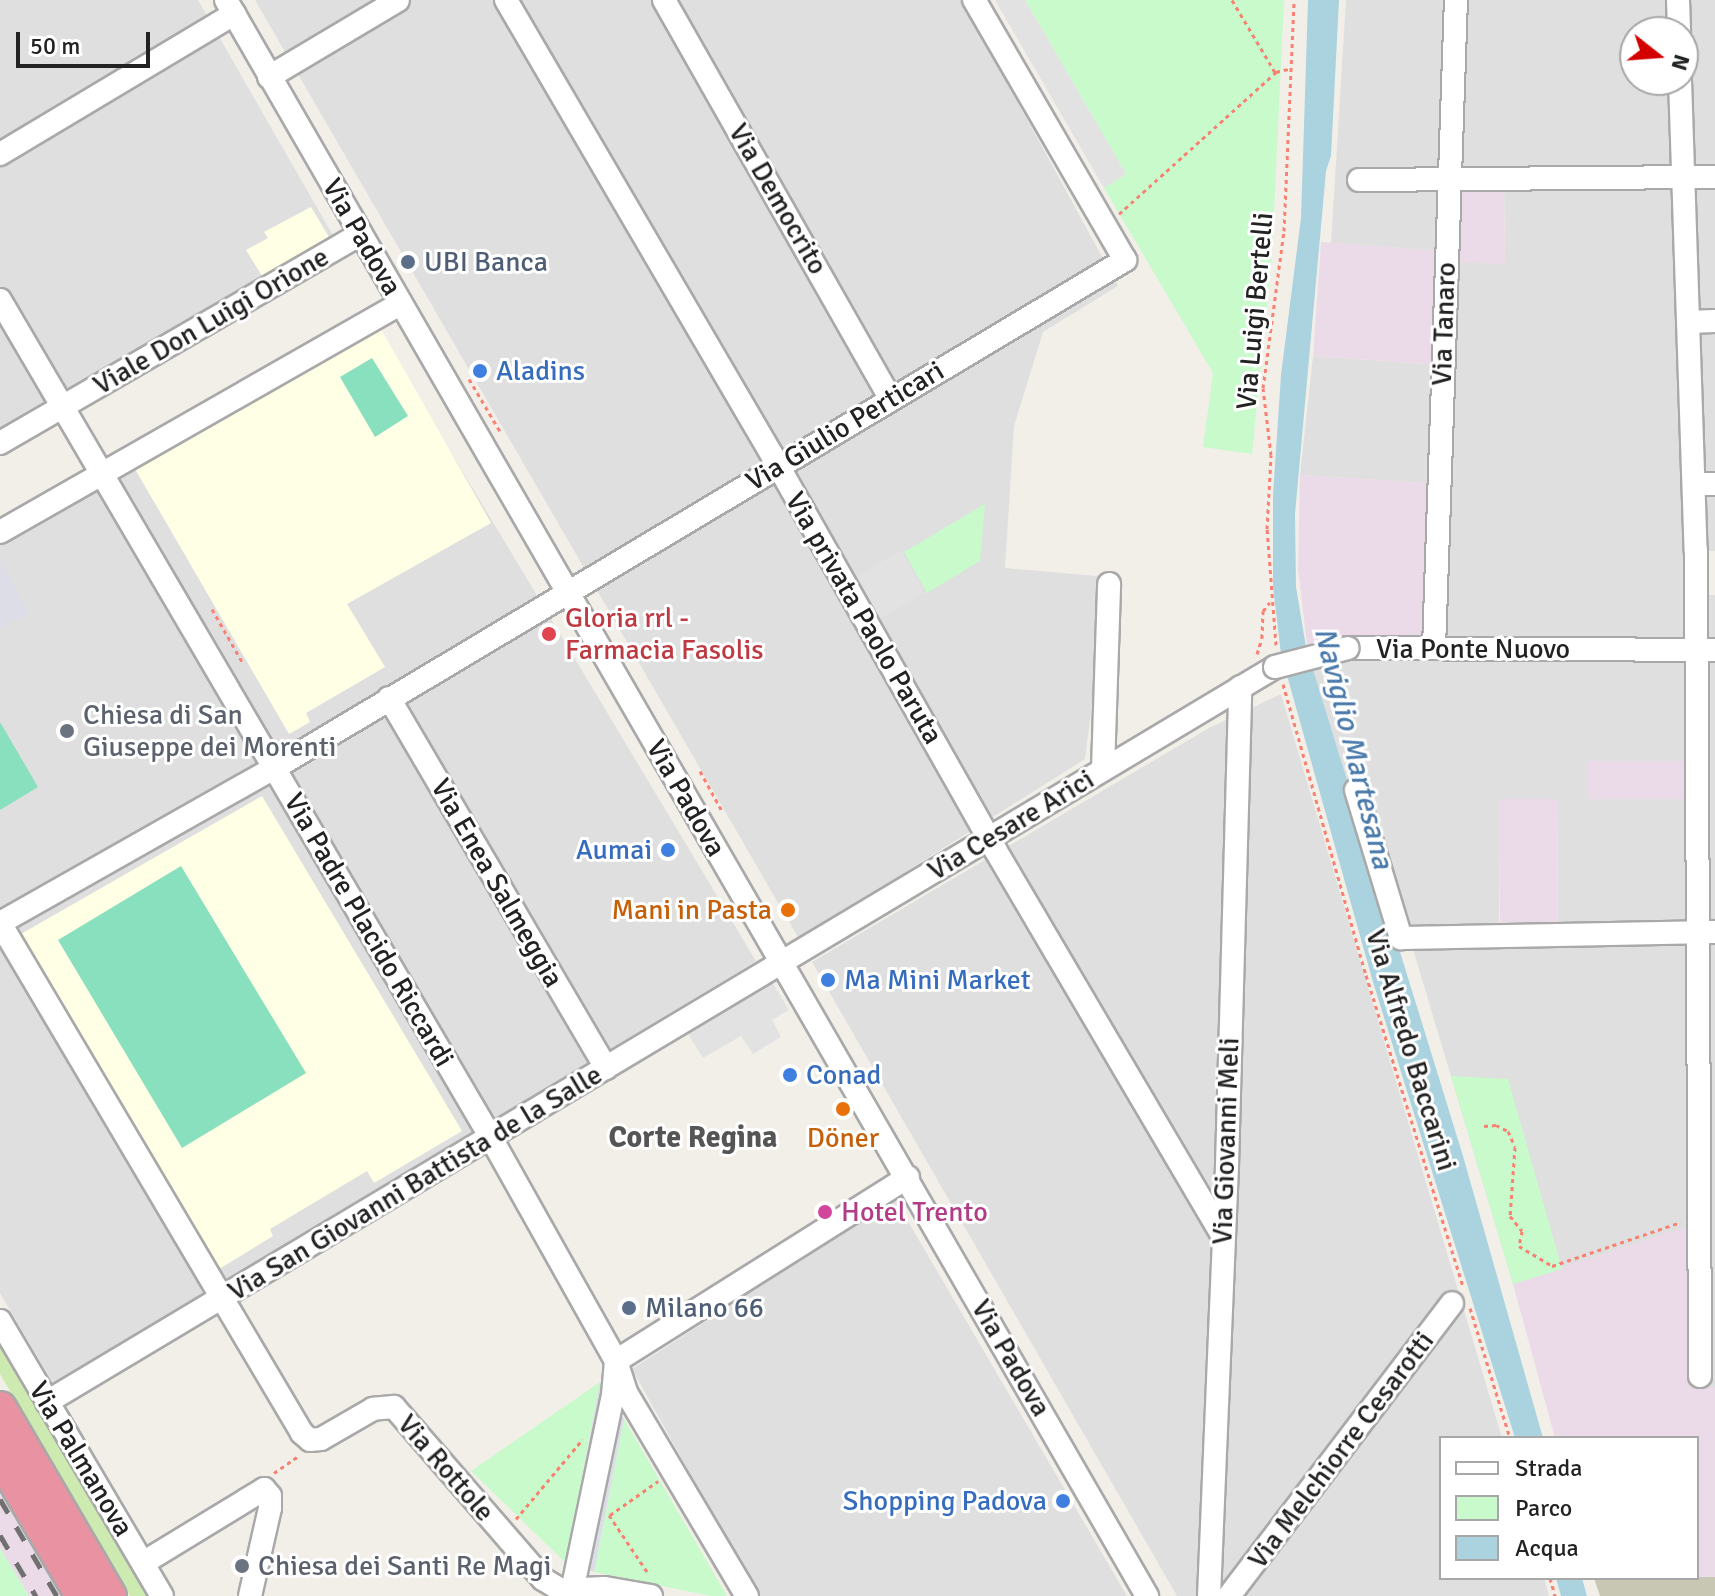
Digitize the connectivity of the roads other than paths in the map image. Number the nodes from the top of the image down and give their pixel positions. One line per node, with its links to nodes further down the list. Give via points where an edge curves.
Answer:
1 (398, 0): 7 (street)
2 (506, 0): 22 (street, Via privata Paolo Paruta)
3 (664, 0): 19 (street, Via Democrito)
4 (974, 0): 19 (street, Via Giulio Perticari, via 1125,260)
5 (1456, 0): 13 (street, Via Tanaro)
6 (230, 7): 7 (street, Via Padova); 9 (street)
7 (269, 77): 14 (street, Via Padova)
8 (1680, 96): 10 (street)
9 (0, 154)
10 (1682, 177): 11 (street); 13 (street); 18 (street)
11 (1715, 177)
12 (1359, 180): 13 (street)
13 (1448, 180): 28 (street, Via Tanaro)
14 (361, 234): 16 (street, Via Padova); 20 (street, Viale Don Luigi Orione)
15 (0, 300): 20 (street)
16 (400, 304): 23 (street); 27 (street, Via Padova)
17 (1715, 321): 18 (street)
18 (1689, 322): 24 (street)
19 (891, 399): 22 (street, Via Giulio Perticari)
20 (61, 407): 21 (street, Viale Don Luigi Orione); 23 (street, Viale Don Luigi Orione)
21 (0, 443)
22 (778, 466): 27 (street, Via Giulio Perticari); 35 (street, Via privata Paolo Paruta)
23 (101, 474): 25 (street); 32 (street, Via Padre Placido Riccardi)
24 (1705, 484): 29 (street)
25 (0, 532)
26 (1109, 584): 33 (street)
27 (566, 593): 31 (street, Via Giulio Perticari); 38 (street, Via Padova)
28 (1434, 648): 29 (street, Via Ponte Nuovo); 30 (street, Via Ponte Nuovo, bridge, via 1348,648)
29 (1706, 650): 37 (street)
30 (1248, 675): 33 (street, Via Cesare Arici); 42 (street, Via Giovanni Meli)
31 (389, 698): 32 (street, Via Giulio Perticari); 39 (street, Via Enea Salmeggia)
32 (273, 768): 36 (street, Via Giulio Perticari); 40 (street, Via Padre Placido Riccardi)
33 (1103, 769): 35 (street, Via Cesare Arici)
34 (1356, 790): 37 (street, via 1401,938)
35 (990, 839): 38 (street, Via Cesare Arici); 42 (street, Via privata Paolo Paruta)
36 (0, 923): 43 (street)
37 (1707, 933): 47 (street)
38 (781, 961): 39 (street, Via San Giovanni Battista de la Salle); 41 (street, Via Padova)
39 (606, 1068): 40 (street, Via San Giovanni Battista de la Salle)
40 (491, 1138): 43 (street, Via San Giovanni Battista de la Salle); 46 (street, Via Padre Placido Riccardi)
41 (908, 1177): 46 (street); 59 (street, Via Padova)
42 (1223, 1236): 60 (street, Via Giovanni Meli)
43 (220, 1299): 48 (street, Via San Giovanni Battista de la Salle); 52 (street, Via Rottole, via 305,1448 369,1411 390,1406 403,1414 538,1575)
44 (1452, 1303): 61 (street, Via Melchiorre Cesarotti)
45 (0, 1321): 48 (street, Via Palmanova)
46 (616, 1361): 52 (street); 58 (street, Via Padre Placido Riccardi, via 627,1394)
47 (1700, 1376)
48 (47, 1402): 51 (street, Via Palmanova)
49 (0, 1408): 54 (highway, Via Palmanova)
50 (0, 1456): 53 (highway)
51 (143, 1563): 55 (street, Via Palmanova); 56 (street, via 264,1489 270,1508)
52 (569, 1594): 57 (street, via 604,1588)
53 (82, 1596)
54 (110, 1596)
55 (162, 1596)
56 (250, 1596)
57 (651, 1596)
58 (747, 1596)
59 (1147, 1596)
60 (1209, 1596)
61 (1229, 1596)

